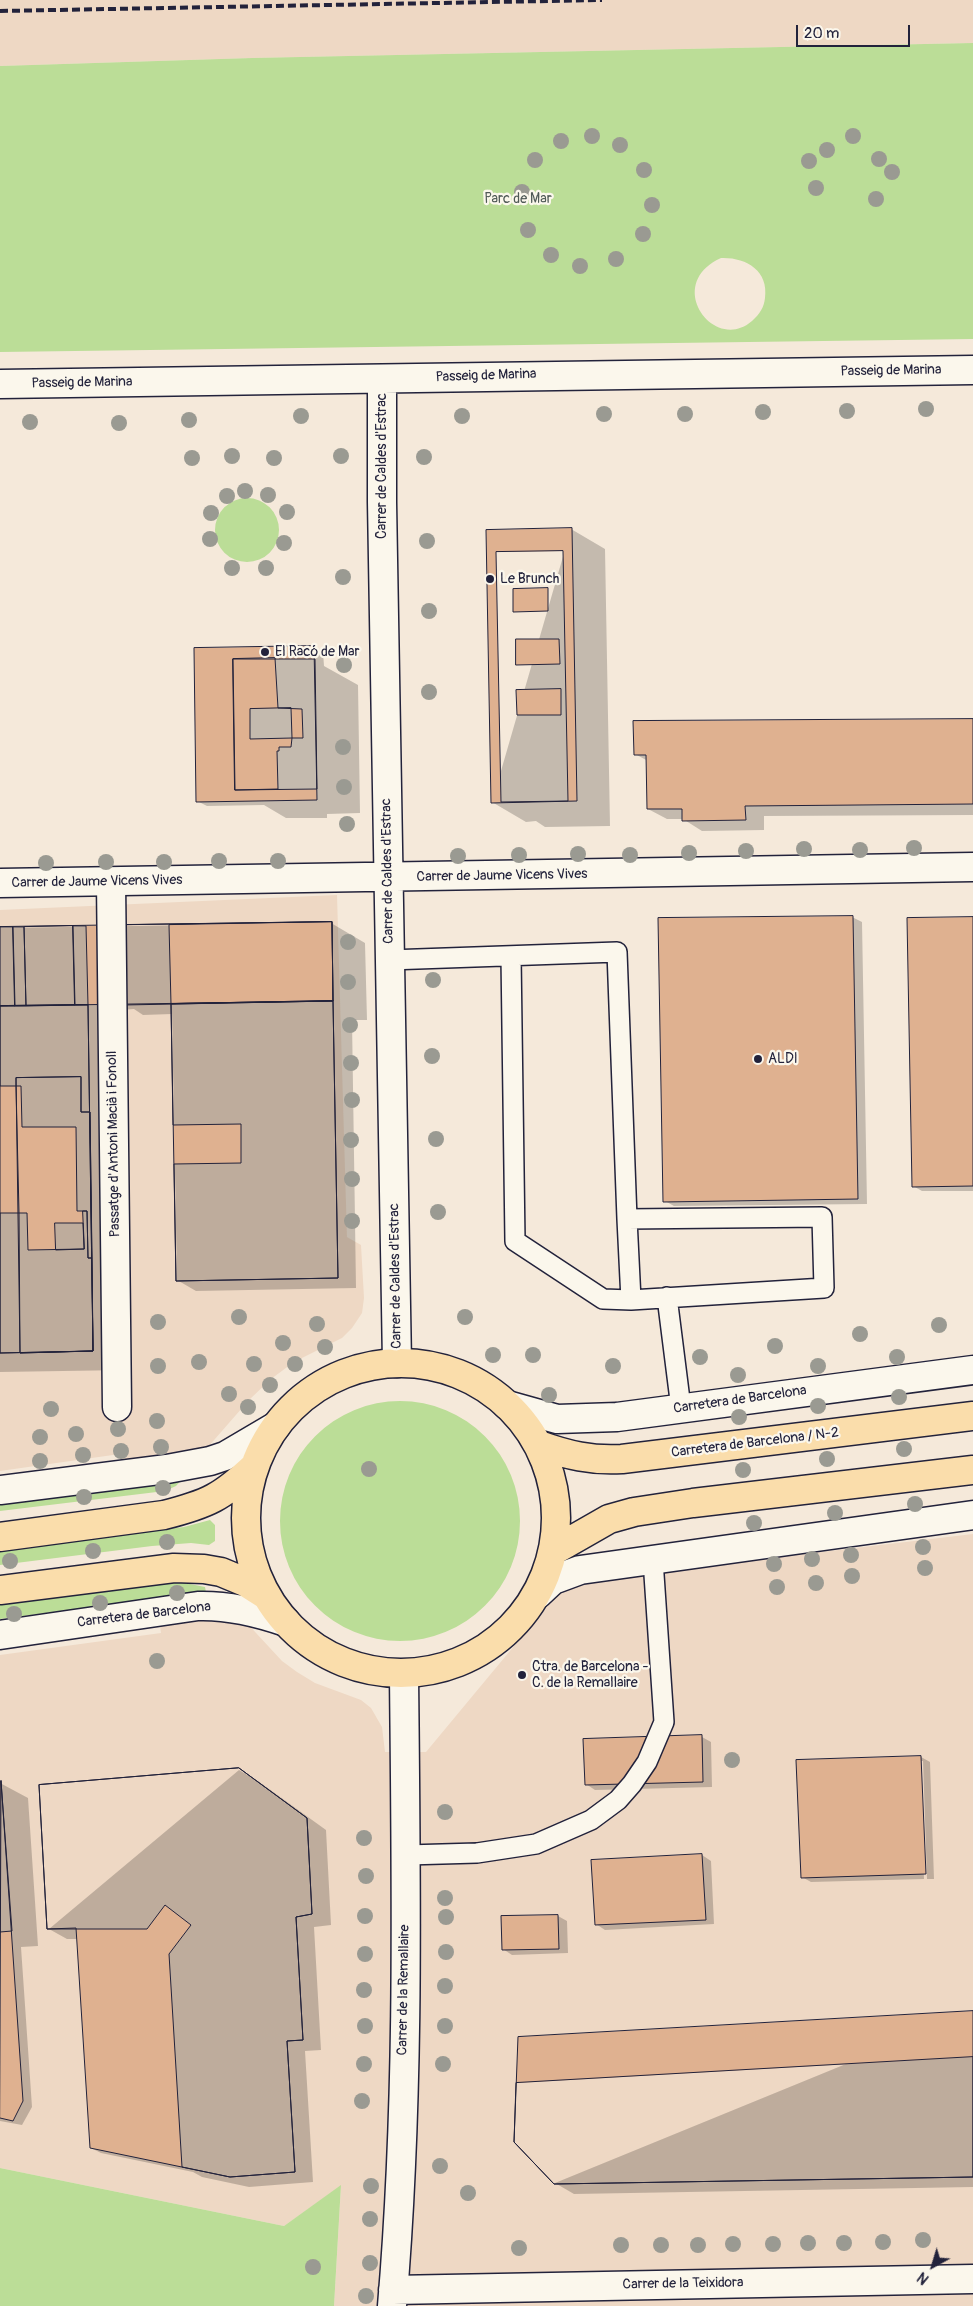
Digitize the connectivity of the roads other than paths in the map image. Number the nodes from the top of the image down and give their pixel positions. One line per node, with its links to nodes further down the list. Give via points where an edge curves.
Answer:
1 (973, 370): 2 (street, Passeig de Marina, via 499,375)
2 (382, 380): 3 (street, Passeig de Marina); 5 (street, Carrer de Caldes d'Estrac)
3 (0, 384)
4 (973, 867): 5 (street, Carrer de Jaume Vicens Vives)
5 (388, 878): 6 (street, Carrer de Jaume Vicens Vives); 9 (street, Carrer de Caldes d'Estrac)
6 (111, 882): 7 (street, Carrer de Jaume Vicens Vives); 16 (street, Passatge d'Antoni Macià i Fonoll)
7 (0, 883)
8 (511, 956): 9 (lane); 10 (lane, via 617,952); 12 (lane, via 515,1241 603,1299)
9 (389, 960): 13 (street, Carrer de Caldes d'Estrac)
10 (627, 1219): 11 (lane, via 822,1217 824,1288); 12 (lane)
11 (668, 1297): 12 (lane); 17 (lane)
12 (631, 1300)
13 (397, 1363): 15 (main road, via 421,1364 460,1375); 19 (main road, via 358,1369 329,1380 309,1392)
14 (973, 1370): 17 (street, Carretera de Barcelona)
15 (507, 1405): 17 (street, Carretera de Barcelona, via 557,1419 580,1420); 20 (main road)
16 (117, 1406)
17 (681, 1408)
18 (973, 1416): 20 (main road, Carretera de Barcelona / N-2, via 622,1459 569,1456)
19 (276, 1426): 21 (main road); 23 (street, via 225,1456 210,1461)
20 (538, 1445): 26 (main road, via 552,1478 557,1514)
21 (255, 1466): 25 (main road, via 232,1488 211,1501 185,1510); 30 (main road, via 246,1510 246,1532 257,1576)
22 (973, 1470): 26 (main road, via 634,1512 601,1523)
23 (0, 1490)
24 (973, 1515): 27 (street)
25 (0, 1537)
26 (553, 1551): 29 (main road)
27 (653, 1560): 29 (street, via 580,1570 553,1580); 34 (lane, via 664,1722 647,1762 632,1784 618,1800 592,1820 536,1844 477,1853)
28 (0, 1590): 30 (main road, via 189,1568 221,1572)
29 (538, 1594): 33 (main road, via 513,1626 495,1642 467,1659 436,1670)
30 (267, 1596): 31 (main road)
31 (286, 1622): 32 (street, Carretera de Barcelona, via 255,1612 198,1606); 33 (main road, via 328,1655 352,1666)
32 (0, 1635)
33 (404, 1674): 34 (street, Carrer de la Remallaire)
34 (407, 1855): 36 (street, Carrer de la Remallaire, via 401,2141)
35 (973, 2279): 36 (street, Carrer de la Teixidora)
36 (392, 2298)

